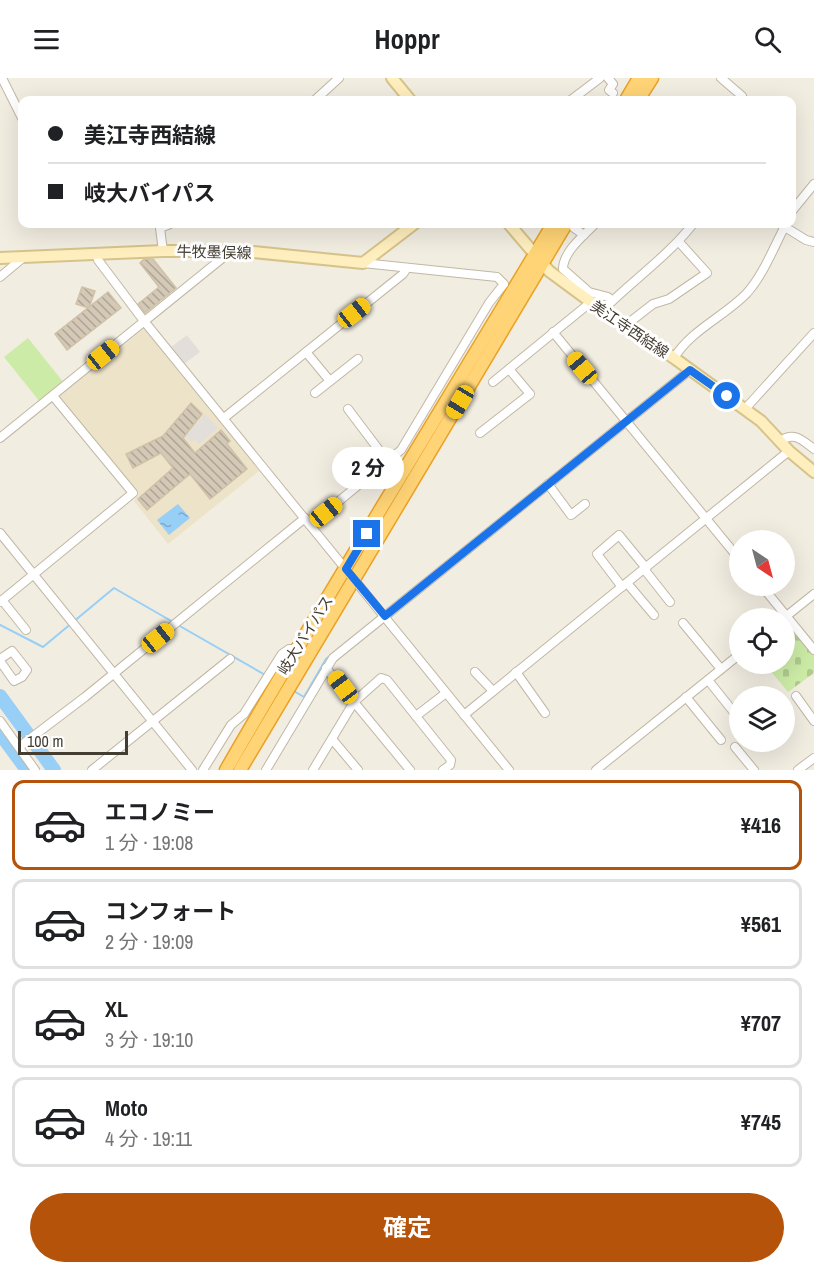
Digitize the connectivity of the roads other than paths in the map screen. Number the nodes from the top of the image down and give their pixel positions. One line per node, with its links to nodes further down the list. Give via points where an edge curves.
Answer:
1 (2, 78): 16 (street)
2 (339, 78): 10 (street)
3 (392, 78): 11 (main road)
4 (600, 78): 12 (street)
5 (608, 78): 9 (street)
6 (639, 78): 13 (highway)
7 (652, 78): 14 (highway)
8 (721, 78): 15 (street)
9 (613, 93)
10 (319, 96)
11 (408, 96)
12 (577, 96)
13 (628, 96)
14 (641, 96)
15 (742, 96)
16 (18, 110)
17 (814, 184): 18 (street)
18 (796, 206)
19 (160, 228): 32 (street)
20 (409, 228): 38 (main road)
21 (512, 228): 34 (main road, 美江寺西結線)
22 (550, 228): 34 (highway, 岐大バイパス)
23 (564, 228): 39 (highway, 岐大バイパス)
24 (574, 228): 29 (street)
25 (591, 228): 29 (street)
26 (690, 228): 30 (street)
27 (781, 228): 50 (street, via 767,262 747,293 707,324)
28 (788, 228): 31 (street)
29 (584, 235): 42 (street, via 568,255 563,269 589,292)
30 (679, 242): 42 (street); 46 (street, via 707,273 669,299 653,304)
31 (814, 242)
32 (163, 251): 33 (main road, 牛牧墨俣線); 35 (main road, 牛牧墨俣線)
33 (227, 251): 38 (main road, 牛牧墨俣線); 45 (street)
34 (534, 253): 39 (main road, 美江寺西結線); 77 (highway, 岐大バイパス)
35 (97, 254): 36 (main road, 牛牧墨俣線); 45 (street)
36 (26, 256): 37 (main road, 牛牧墨俣線); 41 (street)
37 (0, 258)
38 (363, 263): 40 (street)
39 (542, 263): 43 (main road, 美江寺西結線); 77 (highway, 岐大バイパス)
40 (407, 268): 49 (street); 67 (street, via 497,277 504,284 401,450)
41 (0, 277)
42 (612, 301): 44 (street)
43 (591, 302): 44 (main road, 美江寺西結線); 47 (street)
44 (603, 310): 46 (main road, 美江寺西結線)
45 (144, 321): 57 (street); 60 (street)
46 (626, 325): 50 (main road, 美江寺西結線)
47 (553, 332): 52 (street); 61 (street)
48 (814, 333): 58 (street)
49 (306, 352): 54 (street); 60 (street)
50 (674, 358): 53 (main road, 美江寺西結線)
51 (358, 359): 54 (street)
52 (509, 369): 55 (street); 62 (street, via 530,394)
53 (690, 370): 58 (main road, 美江寺西結線); 61 (street)
54 (330, 381): 56 (street)
55 (493, 382)
56 (315, 393)
57 (53, 396): 63 (street); 76 (street, via 133,493)
58 (745, 409): 64 (main road, 美江寺西結線)
59 (350, 410): 67 (street)
60 (224, 418): 72 (street)
61 (626, 421): 69 (street); 71 (street)
62 (480, 433)
63 (0, 438)
64 (780, 441): 65 (street, via 795,436); 66 (main road, 美江寺西結線)
65 (814, 449)
66 (789, 451): 68 (main road, 美江寺西結線); 71 (street)
67 (388, 462): 72 (street)
68 (814, 472)
69 (548, 484): 70 (street, via 571,515); 86 (street)
70 (585, 504)
71 (706, 519): 74 (street); 75 (street)
72 (307, 522): 77 (street); 98 (street)
73 (0, 533): 76 (street)
74 (729, 547)
75 (645, 568): 78 (street); 78 (street, via 619,536 597,554); 82 (street)
76 (33, 574): 81 (street); 98 (street)
77 (350, 574): 86 (street); 90 (highway, 岐大バイパス); 123 (highway, 岐大バイパス)
78 (625, 585): 85 (street); 97 (street)
79 (814, 594): 84 (street)
80 (769, 596): 83 (street)
81 (2, 599): 89 (street)
82 (670, 602)
83 (778, 608)
84 (795, 609)
85 (654, 615)
86 (385, 616): 94 (street); 101 (street)
87 (683, 623): 95 (street)
88 (795, 628): 91 (street)
89 (26, 630)
90 (296, 650): 121 (street, via 282,654); 122 (highway, 岐大バイパス)
91 (814, 650)
92 (230, 659): 110 (street)
93 (729, 663): 95 (street)
94 (326, 668): 104 (street); 124 (street)
95 (721, 669): 99 (street)
96 (475, 672): 100 (street)
97 (516, 672): 100 (street); 106 (street)
98 (114, 674): 110 (street); 114 (street)
99 (708, 680): 103 (street); 105 (street)
100 (493, 691): 107 (street)
101 (446, 693): 107 (street); 108 (street)
102 (796, 696): 111 (street)
103 (686, 697): 113 (street); 129 (street)
104 (354, 702): 108 (street, via 381,678 387,680); 112 (street); 127 (street)
105 (729, 706)
106 (545, 712)
107 (464, 715): 117 (street)
108 (416, 716): 128 (street, via 451,760)
109 (0, 721): 114 (street)
110 (153, 721): 119 (street); 120 (street)
111 (814, 721)
112 (332, 739): 125 (street); 126 (street)
113 (721, 740)
114 (19, 747): 118 (street)
115 (739, 752): 130 (street)
116 (814, 758): 131 (street)
117 (506, 769)
118 (35, 770)
119 (92, 770)
120 (192, 770)
121 (203, 770)
122 (226, 770)
123 (240, 770)
124 (266, 770)
125 (313, 770)
126 (358, 770)
127 (410, 770)
128 (443, 770)
129 (596, 770)
130 (754, 770)
131 (798, 770)

